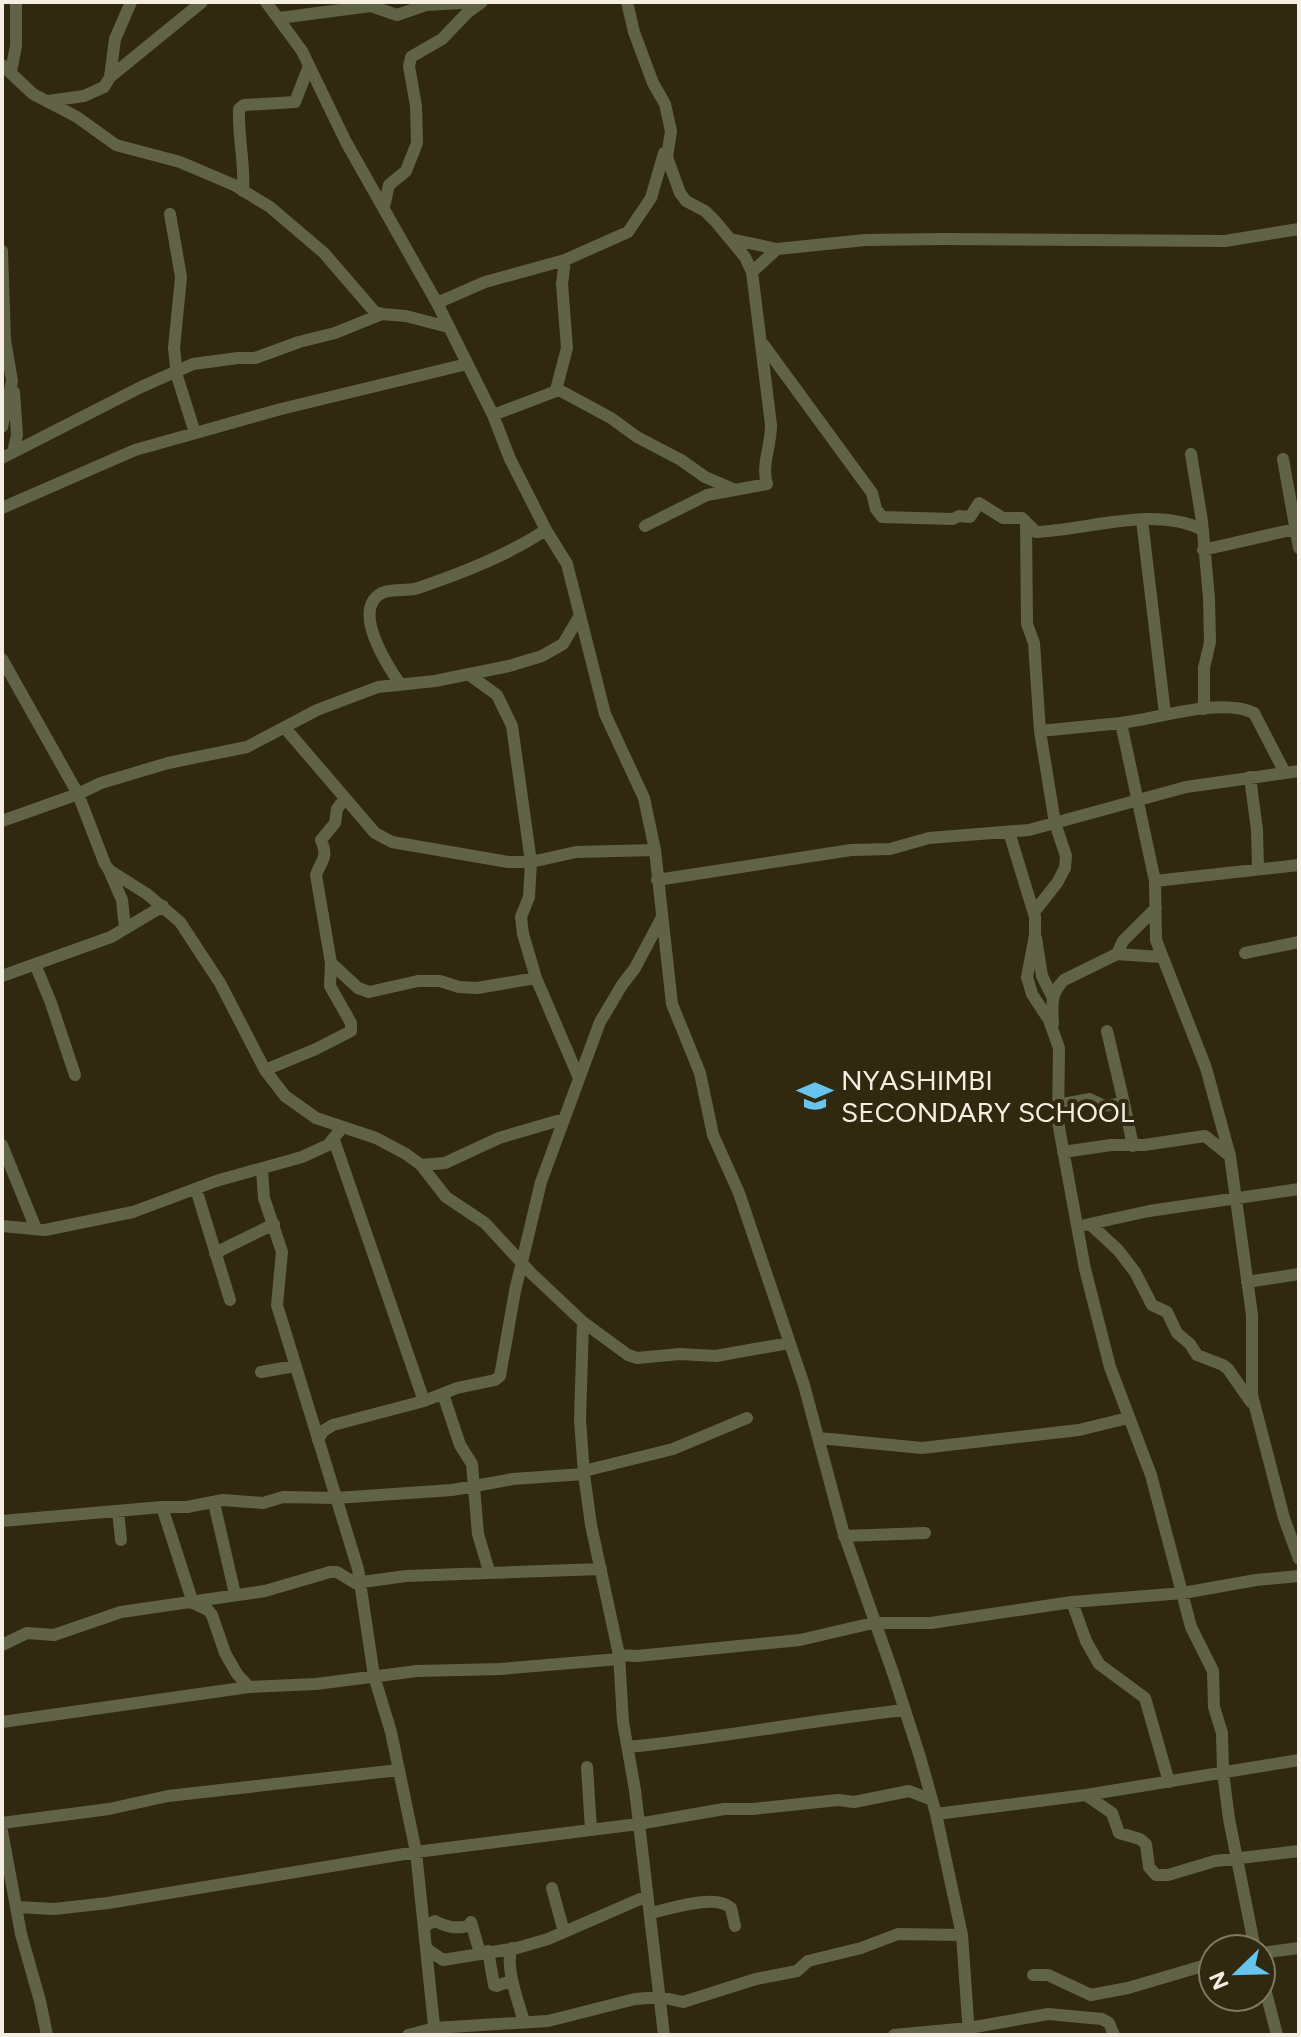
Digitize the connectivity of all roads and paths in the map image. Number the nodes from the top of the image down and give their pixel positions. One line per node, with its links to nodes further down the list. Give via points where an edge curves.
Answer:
1 (16, 2): 9 (street, via 16,46)
2 (131, 2): 10 (street, via 112,52)
3 (202, 2): 10 (street)
4 (266, 2): 7 (street)
5 (480, 2): 7 (street, via 426,5 397,15 371,6); 14 (street, via 442,39 411,57 417,143 406,171 389,185)
6 (627, 2): 12 (street)
7 (279, 18): 8 (street)
8 (309, 66): 13 (street, via 295,102 239,109); 14 (street)
9 (6, 68): 11 (street)
10 (110, 77): 11 (street, via 98,91)
11 (45, 101): 13 (street, via 116,145 180,162)
12 (670, 127): 17 (street, via 667,157 680,193); 20 (street, via 651,198 628,232)
13 (243, 191): 23 (street, via 302,233 370,308)
14 (384, 207): 22 (street)
15 (170, 214): 27 (street, via 181,277 174,348)
16 (1299, 229): 18 (street, via 1225,241 865,240)
17 (730, 239): 18 (street); 21 (street)
18 (777, 249): 21 (street)
19 (2, 254): 28 (street)
20 (565, 260): 22 (street, via 485,282); 29 (street, via 567,348)
21 (752, 272): 25 (street)
22 (437, 303): 24 (street)
23 (382, 314): 24 (street); 27 (street, via 255,358 207,361)
24 (448, 327): 26 (street)
25 (761, 341): 36 (street, via 771,425 771,446 762,469 767,484); 39 (street, via 872,493 882,517 970,517 979,503 1003,518 1016,516)
26 (467, 364): 30 (street); 32 (street)
27 (177, 372): 32 (street); 34 (street)
28 (12, 381): 31 (street); 34 (street, via 17,435)
29 (556, 390): 30 (street); 36 (street)
30 (493, 415): 42 (street)
31 (2, 427)
32 (195, 433): 37 (street, via 135,450)
33 (1191, 454): 43 (street)
34 (7, 455)
35 (1283, 459): 41 (street)
36 (735, 490): 40 (street, via 707,495)
37 (2, 508)
38 (1142, 520): 39 (street, via 1039,532); 43 (street, via 1165,518); 51 (street)
39 (1026, 522): 54 (street, via 1027,624 1034,643)
40 (645, 526)
41 (1295, 529): 44 (street); 45 (street)
42 (546, 530): 46 (street, via 567,564); 49 (street, via 502,556 413,590 379,595 372,602 368,619)
43 (1203, 530): 45 (street)
44 (1299, 548)
45 (1203, 550): 50 (street, via 1210,642)
46 (579, 617): 48 (street, via 553,651); 64 (street, via 605,714 641,790)
47 (2, 659): 58 (street)
48 (468, 674): 49 (street); 65 (street, via 497,695 512,726)
49 (400, 684): 53 (street, via 340,700)
50 (1204, 709): 51 (street); 55 (street, via 1254,713)
51 (1165, 714): 52 (street)
52 (1121, 723): 54 (street); 60 (street)
53 (285, 728): 58 (street, via 247,747 168,763); 59 (street)
54 (1040, 731): 62 (street)
55 (1284, 771): 56 (street); 57 (street)
56 (1299, 771)
57 (1250, 777): 60 (street); 67 (street)
58 (78, 794): 61 (street); 68 (street)
59 (345, 798): 65 (street, via 384,840); 81 (street, via 321,840 324,863 316,875)
60 (1139, 799): 62 (street); 70 (street)
61 (2, 821)
62 (1055, 823): 63 (street); 73 (street, via 1065,868)
63 (1009, 832): 69 (street, via 929,838 890,849 851,850); 73 (street)
64 (655, 850): 65 (street, via 576,852); 69 (street)
65 (531, 862): 84 (street, via 521,921)
66 (1299, 865): 67 (street)
67 (1258, 868): 70 (street)
68 (109, 870): 71 (street); 75 (street, via 122,900)
69 (657, 880): 74 (street)
70 (1155, 881): 72 (street)
71 (163, 906): 75 (street); 88 (street, via 206,960)
72 (1156, 908): 79 (street); 80 (street)
73 (1034, 912): 76 (street)
74 (662, 916): 90 (street, via 600,1022); 115 (street, via 672,1004)
75 (125, 928): 82 (street)
76 (1035, 935): 85 (street, via 1042,976); 86 (street, via 1027,977)
77 (1299, 942): 78 (street)
78 (1245, 953)
79 (1117, 954): 80 (street); 85 (street, via 1064,980)
80 (1160, 957): 99 (street, via 1206,1068)
81 (331, 963): 84 (street, via 369,992 418,981 477,988); 88 (street, via 330,986 351,1031)
82 (35, 964): 83 (street); 89 (street)
83 (2, 976)
84 (536, 978): 90 (street)
85 (1052, 996): 86 (street)
86 (1054, 1031): 92 (street)
87 (1107, 1031): 91 (street)
88 (265, 1070): 94 (street, via 299,1107)
89 (75, 1075)
90 (578, 1076): 93 (street)
91 (1124, 1103): 92 (street, via 1104,1106 1090,1099); 97 (street)
92 (1057, 1105): 98 (street)
93 (564, 1119): 100 (street, via 499,1138 445,1163); 110 (street, via 541,1182)
94 (342, 1128): 95 (street); 100 (street, via 376,1138)
95 (334, 1140): 101 (street); 119 (street)
96 (2, 1145): 108 (street)
97 (1133, 1146): 98 (street); 99 (street, via 1205,1136)
98 (1063, 1152): 106 (street)
99 (1230, 1156): 104 (street)
100 (421, 1165): 110 (street, via 446,1197 485,1223)
101 (262, 1170): 102 (street); 105 (street, via 264,1198)
102 (196, 1189): 108 (street, via 133,1212); 109 (street)
103 (1299, 1189): 104 (street)
104 (1238, 1200): 106 (street); 112 (street)
105 (274, 1224): 109 (street); 116 (street, via 282,1252 277,1305)
106 (1084, 1225): 120 (street, via 1118,1250 1152,1305 1167,1312 1197,1355 1228,1369); 122 (street, via 1110,1367)
107 (2, 1226): 108 (street)
108 (36, 1229)
109 (215, 1253): 113 (street)
110 (522, 1263): 114 (street); 118 (street, via 500,1376)
111 (1299, 1274): 112 (street)
112 (1247, 1282): 120 (street)
113 (230, 1300)
114 (583, 1322): 115 (street, via 637,1358 716,1356); 125 (street)
115 (789, 1343): 123 (street)
116 (295, 1366): 117 (street); 124 (street)
117 (261, 1372)
118 (443, 1394): 119 (street); 126 (street)
119 (424, 1401): 124 (street, via 333,1425)
120 (1256, 1412): 135 (street)
121 (747, 1418): 125 (street, via 673,1449)
122 (1128, 1418): 123 (street, via 1079,1430 922,1448); 140 (street, via 1148,1463)
123 (819, 1438): 133 (street)
124 (318, 1440): 127 (street)
125 (584, 1472): 126 (street); 136 (street)
126 (476, 1487): 127 (street); 137 (street, via 478,1534)
127 (336, 1498): 128 (street); 139 (street)
128 (214, 1503): 129 (street); 141 (street)
129 (162, 1507): 130 (street); 143 (street)
130 (118, 1511): 131 (street); 134 (street)
131 (2, 1521)
132 (925, 1533): 133 (street)
133 (844, 1536): 144 (street)
134 (121, 1540)
135 (1299, 1559)
136 (601, 1569): 137 (street); 146 (street)
137 (489, 1571): 139 (street)
138 (1299, 1576): 140 (street)
139 (360, 1582): 141 (street, via 330,1572 281,1588); 147 (street)
140 (1183, 1593): 142 (street); 155 (street, via 1195,1640 1213,1671)
141 (235, 1594): 143 (street)
142 (1072, 1602): 144 (street, via 931,1623); 156 (street, via 1099,1664 1145,1698)
143 (193, 1603): 145 (street, via 147,1606 54,1635 27,1633); 148 (street, via 212,1615 225,1653)
144 (873, 1623): 146 (street, via 800,1640); 149 (street)
145 (2, 1645)
146 (619, 1657): 147 (street); 151 (street)
147 (374, 1676): 148 (street); 154 (street)
148 (249, 1687): 150 (street)
149 (905, 1710): 151 (street); 158 (street)
150 (2, 1722)
151 (628, 1747): 161 (street)
152 (1299, 1760): 155 (street)
153 (587, 1767): 162 (street)
154 (399, 1770): 160 (street, via 168,1796); 165 (street)
155 (1223, 1772): 156 (street); 166 (street)
156 (1169, 1782): 157 (street)
157 (1086, 1795): 159 (street); 166 (street, via 1112,1813 1119,1833 1146,1844 1149,1867 1156,1875)
158 (932, 1800): 159 (street); 161 (street, via 904,1791 857,1802 724,1809)
159 (936, 1814): 175 (street)
160 (2, 1823)
161 (638, 1824): 162 (street); 168 (street)
162 (591, 1830): 165 (street)
163 (2, 1831): 169 (street)
164 (1299, 1851): 166 (street)
165 (416, 1852): 169 (street, via 108,1903); 171 (street)
166 (1236, 1859): 174 (street)
167 (552, 1888): 173 (street)
168 (647, 1896): 170 (street); 173 (street)
169 (17, 1907): 189 (street)
170 (650, 1913): 172 (street, via 721,1902 731,1908); 184 (street)
171 (425, 1926): 178 (street); 180 (street, via 435,1921 462,1927 471,1922)
172 (735, 1926)
173 (564, 1932): 176 (street)
174 (1252, 1933)
175 (962, 1935): 184 (street, via 898,1934 808,1961 797,1971 683,2002); 188 (street)
176 (512, 1948): 180 (street); 183 (street)
177 (1299, 1948): 179 (street)
178 (427, 1949): 180 (street, via 443,1960); 187 (street)
179 (1277, 1951)
180 (484, 1952): 183 (street, via 494,1985)
181 (1197, 1968): 182 (street, via 1091,1995 1048,1975)
182 (1033, 1975)
183 (512, 1980): 186 (street)
184 (660, 1997): 186 (street); 191 (street)
185 (1271, 2013): 194 (street)
186 (524, 2022): 187 (street)
187 (435, 2031): 190 (street)
188 (969, 2031): 192 (street); 193 (street, via 1048,2014 1102,2019)
189 (47, 2035)
190 (408, 2035)
191 (664, 2035)
192 (894, 2035)
193 (1114, 2035)
194 (1277, 2035)

